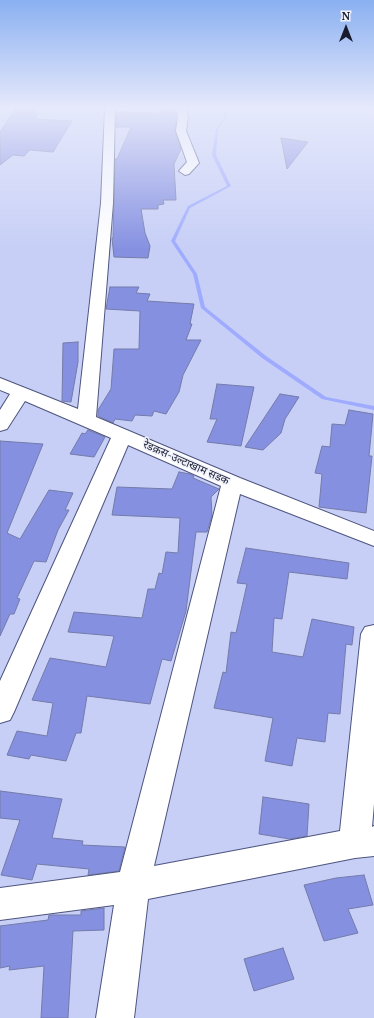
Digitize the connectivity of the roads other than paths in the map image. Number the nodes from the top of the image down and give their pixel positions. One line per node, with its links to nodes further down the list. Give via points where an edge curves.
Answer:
1 (108, 156): 6 (street, via 100,286)
2 (190, 156): 3 (street, via 193,163)
3 (185, 171)
4 (0, 383): 5 (street, रेडक्रस-उल्टाखाम सडक)
5 (21, 392): 6 (street, रेडक्रस-उल्टाखाम सडक); 7 (street)
6 (86, 420): 8 (street, रेडक्रस-उल्टाखाम सडक)
7 (0, 425)
8 (122, 435): 9 (street, रेडक्रस-उल्टाखाम सडक); 12 (street)
9 (232, 484): 10 (street, रेडक्रस-उल्टाखाम सडक); 14 (street)
10 (374, 539)
11 (374, 634): 13 (street)
12 (0, 712)
13 (364, 842): 14 (street)
14 (133, 886): 15 (street); 16 (street)
15 (0, 904)
16 (115, 1018)

